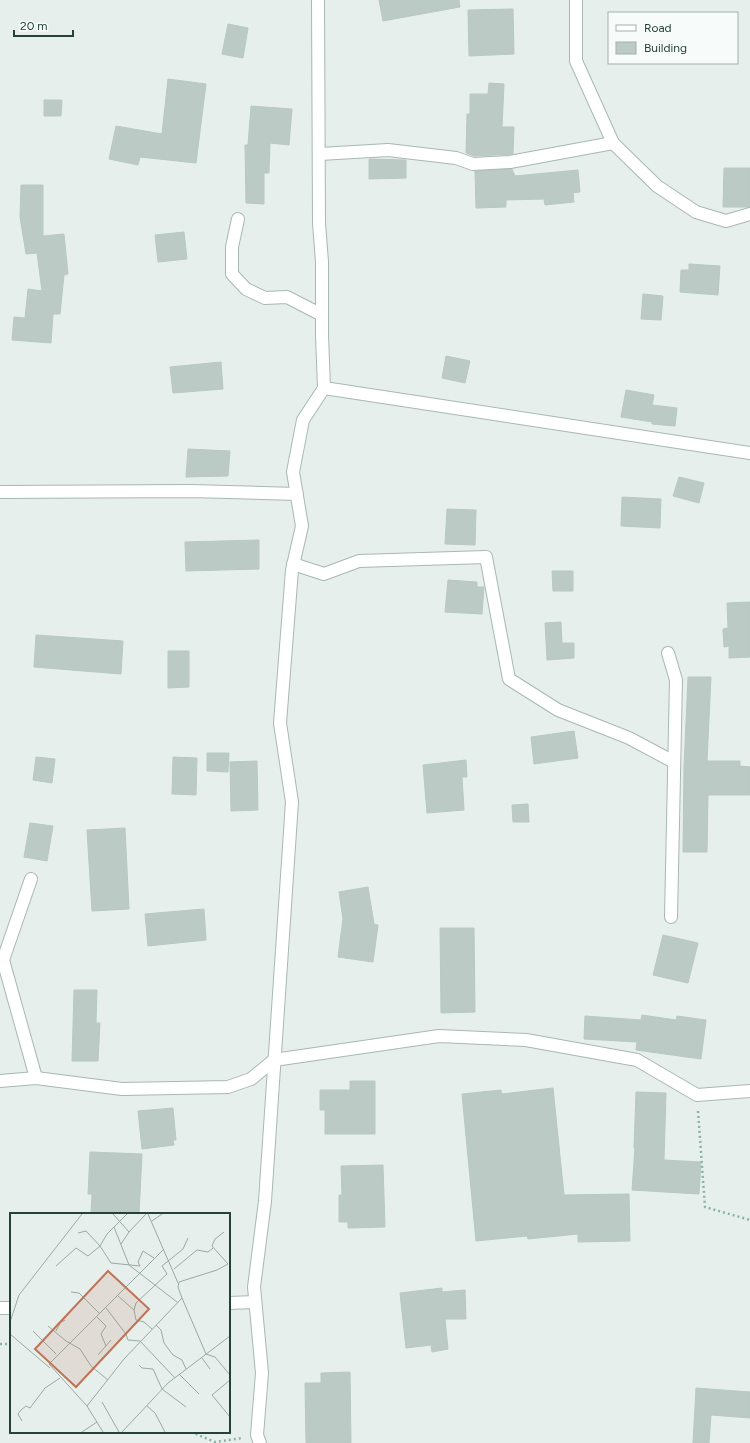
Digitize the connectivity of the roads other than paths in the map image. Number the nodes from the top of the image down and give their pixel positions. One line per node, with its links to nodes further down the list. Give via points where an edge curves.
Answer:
1 (318, 0): 4 (street)
2 (576, 0): 3 (street, via 576,61)
3 (613, 143): 4 (street, via 491,164 473,164 456,158 388,150); 5 (street, via 657,186 696,212 726,222)
4 (320, 154): 7 (street)
5 (750, 214)
6 (238, 219): 7 (street, via 232,247 232,274 246,289 265,298 287,298)
7 (322, 315): 8 (street)
8 (324, 388): 9 (street); 11 (street, via 303,420 293,472)
9 (750, 453)
10 (0, 492): 11 (street, via 191,491)
11 (297, 494): 12 (street, via 302,526)
12 (294, 564): 14 (street, via 324,574 359,561 486,558 497,627 509,679 558,710 629,738); 18 (street, via 280,723 292,802)
13 (668, 653): 14 (street, via 676,680)
14 (674, 762): 16 (street)
15 (31, 879): 17 (street)
16 (671, 917)
17 (2, 960): 19 (street)
18 (274, 1060): 19 (street, via 251,1079 228,1087 122,1089); 21 (street, via 439,1036 526,1040 637,1060 697,1095); 22 (street, via 265,1201)
19 (36, 1078): 20 (street)
20 (0, 1082)
21 (750, 1091)
22 (254, 1302): 23 (street); 24 (street, via 262,1373)
23 (230, 1303)
24 (258, 1439)

